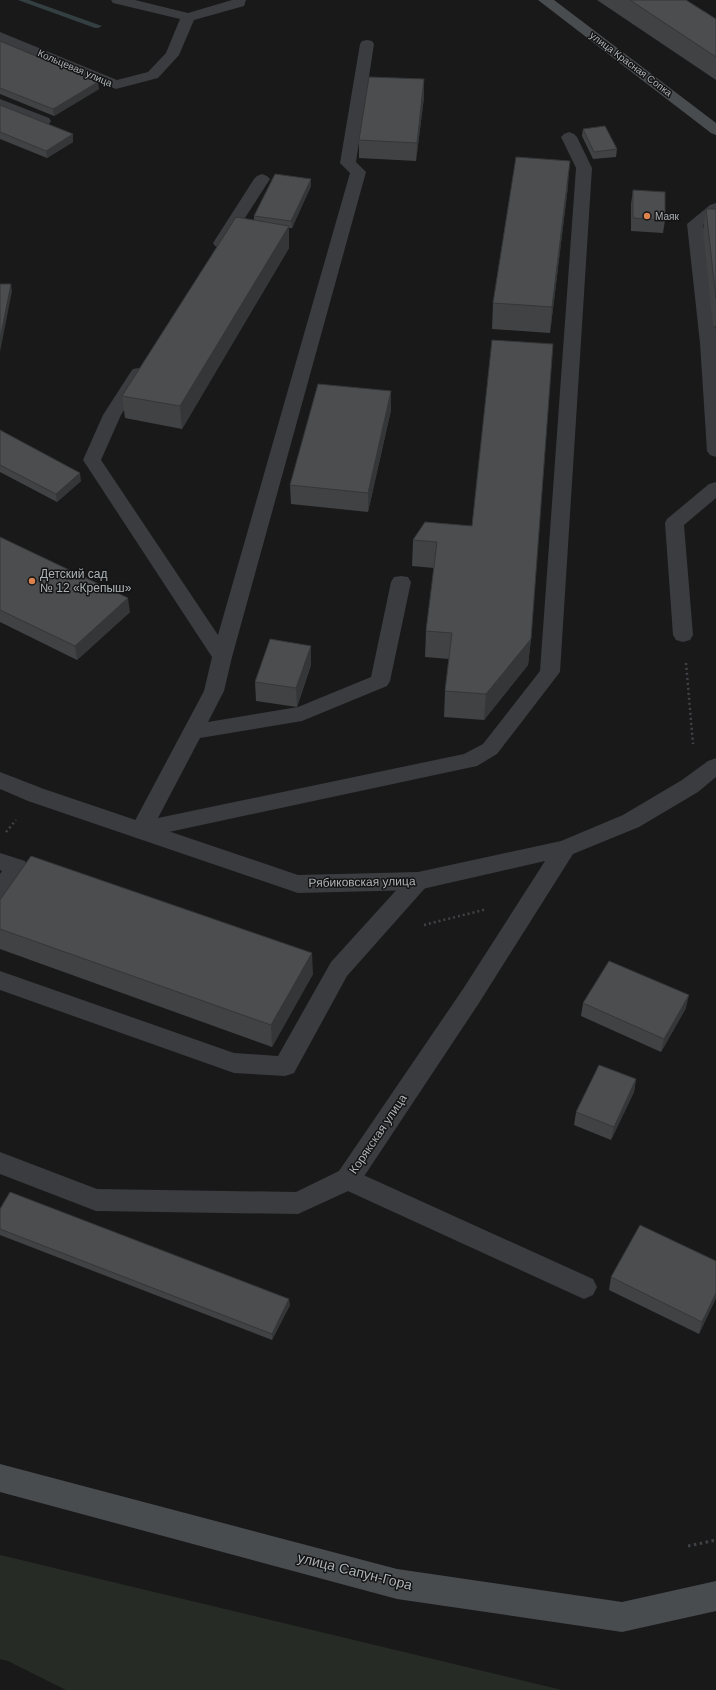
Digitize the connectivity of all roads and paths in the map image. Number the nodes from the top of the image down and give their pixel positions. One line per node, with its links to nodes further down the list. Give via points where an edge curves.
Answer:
1 (118, 0): 4 (street)
2 (239, 0): 4 (street, via 239,3)
3 (545, 0): 9 (main road, улица Красная Сопка)
4 (188, 17): 5 (street, Кольцевая улица, via 172,55 153,75 116,85)
5 (0, 36)
6 (367, 44): 20 (street, via 348,163 358,172)
7 (0, 104): 8 (street)
8 (44, 121)
9 (716, 130)
10 (569, 137): 25 (street, via 584,168 550,672 490,749 470,761)
11 (262, 179): 13 (street)
12 (716, 208): 14 (street, via 695,224)
13 (210, 260)
14 (713, 343): 16 (street)
15 (146, 361): 20 (street, via 112,415 92,460)
16 (716, 451)
17 (716, 488): 19 (street, via 674,523)
18 (401, 582): 21 (street, via 380,681 302,714)
19 (683, 635): 22 (path)
20 (222, 657): 21 (street, via 214,691)
21 (192, 732): 25 (street)
22 (693, 746)
23 (716, 766): 26 (street, Рябиковская улица, via 690,786 631,822)
24 (0, 780): 25 (street, Рябиковская улица)
25 (141, 830): 28 (street, Рябиковская улица, via 298,884)
26 (565, 848): 28 (street, Рябиковская улица); 30 (street, Корякская улица)
27 (0, 861): 29 (street, via 17,867)
28 (418, 881): 32 (street, via 339,969 285,1066 234,1063)
29 (0, 891)
30 (535, 896): 31 (path); 34 (street, Корякская улица)
31 (423, 925)
32 (0, 980)
33 (0, 1163): 34 (street, Корякская улица, via 96,1200 298,1203)
34 (348, 1179): 35 (street)
35 (584, 1287)
36 (0, 1478): 39 (main road, улица Сапун-Гора, via 397,1584 622,1617)
37 (716, 1540): 38 (path)
38 (688, 1546)
39 (716, 1596)

